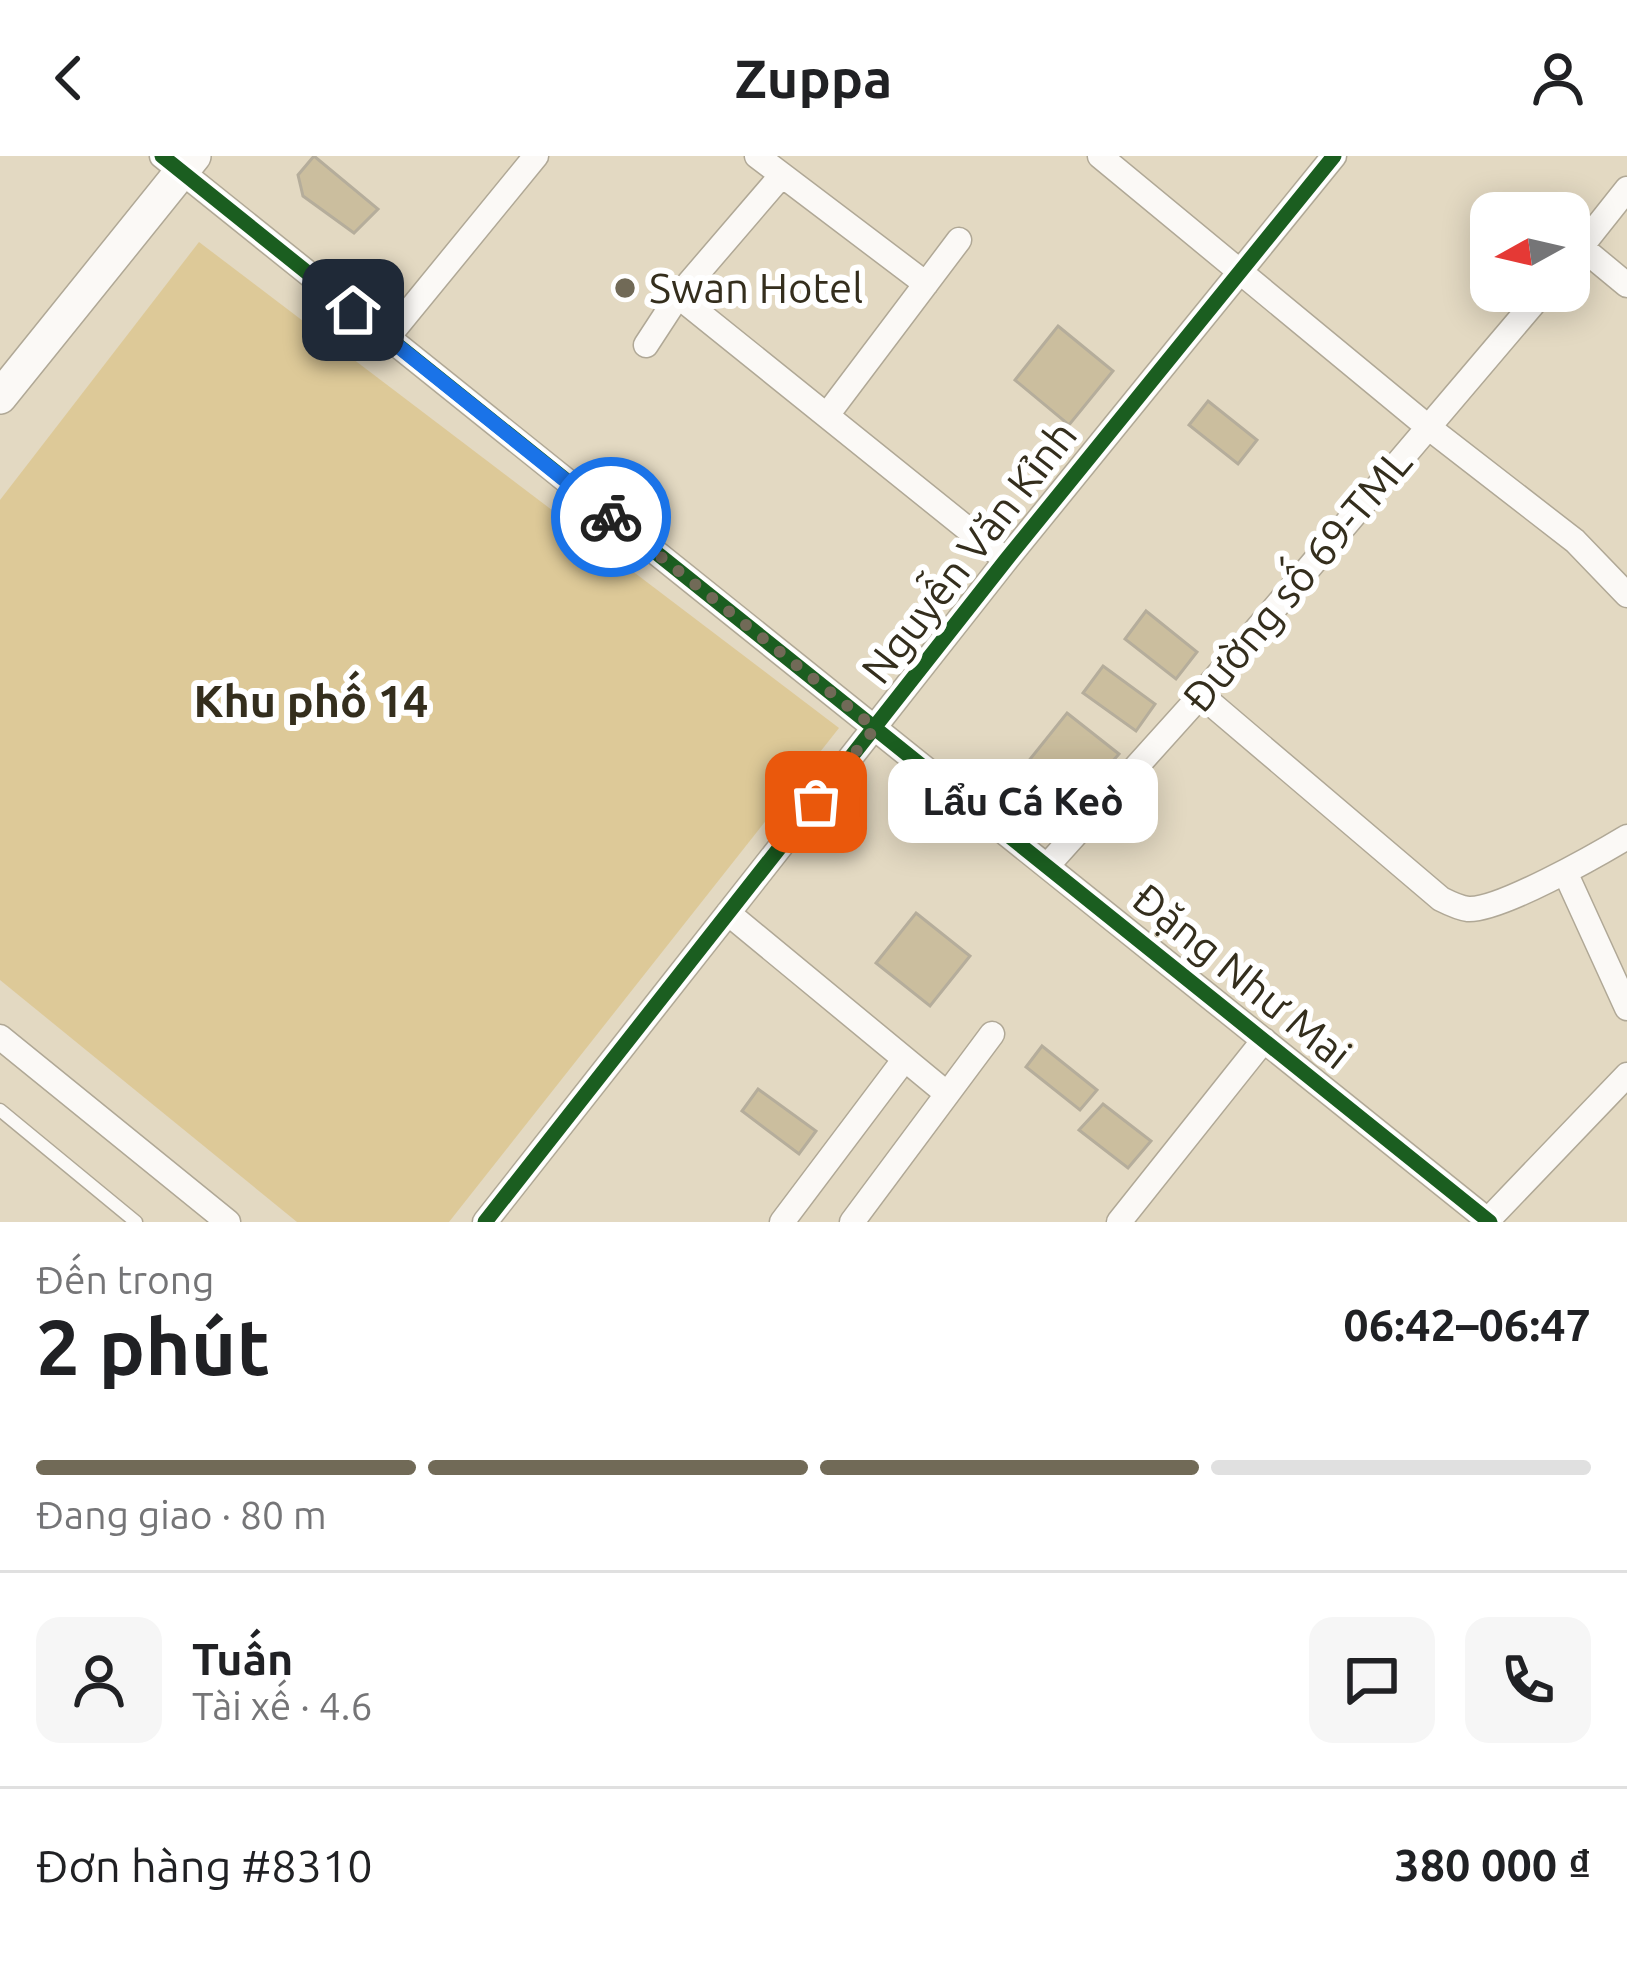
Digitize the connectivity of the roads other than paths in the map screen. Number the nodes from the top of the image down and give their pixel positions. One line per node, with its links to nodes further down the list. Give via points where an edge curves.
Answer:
1 (536, 156): 17 (street)
2 (758, 156): 6 (street)
3 (1100, 156): 12 (street)
4 (1334, 156): 12 (street, Nguyễn Văn Kỉnh)
5 (179, 161): 17 (street, Đặng Như Mai); 19 (street)
6 (781, 176): 13 (street); 15 (street)
7 (1627, 189): 8 (street)
8 (1618, 217): 10 (street)
9 (958, 240): 13 (street)
10 (1590, 242)
11 (1590, 264): 14 (street)
12 (1240, 271): 21 (street); 22 (street, Nguyễn Văn Kỉnh)
13 (926, 284): 20 (street)
14 (1627, 285)
15 (679, 296): 18 (street); 20 (street)
16 (1526, 312): 21 (street, Đường số 69-TML)
17 (388, 338): 25 (street, Đặng Như Mai)
18 (646, 345)
19 (0, 397)
20 (827, 415): 22 (street)
21 (1428, 427): 23 (street, via 1575,542); 24 (street, Đường số 69-TML)
22 (1006, 560): 25 (street, Nguyễn Văn Kỉnh)
23 (1627, 595)
24 (1201, 695): 27 (street, Đường số 69-TML); 28 (street, via 1456,906 1485,906)
25 (875, 728): 27 (street, Đặng Như Mai); 29 (street, Nguyễn Văn Kỉnh)
26 (1627, 838): 28 (street)
27 (1047, 866): 33 (street, Đặng Như Mai)
28 (1565, 872): 30 (street)
29 (728, 913): 34 (street); 41 (street, Nguyễn Văn Kỉnh)
30 (1627, 1008)
31 (992, 1034): 36 (street)
32 (0, 1036): 38 (street)
33 (1264, 1040): 39 (street, Đặng Như Mai); 44 (street)
34 (904, 1060): 36 (street); 42 (street)
35 (1627, 1075): 39 (street)
36 (946, 1093): 43 (street)
37 (0, 1110): 40 (lane)
38 (219, 1221)
39 (1489, 1221)
40 (136, 1222)
41 (485, 1222)
42 (782, 1222)
43 (852, 1222)
44 (1119, 1222)

